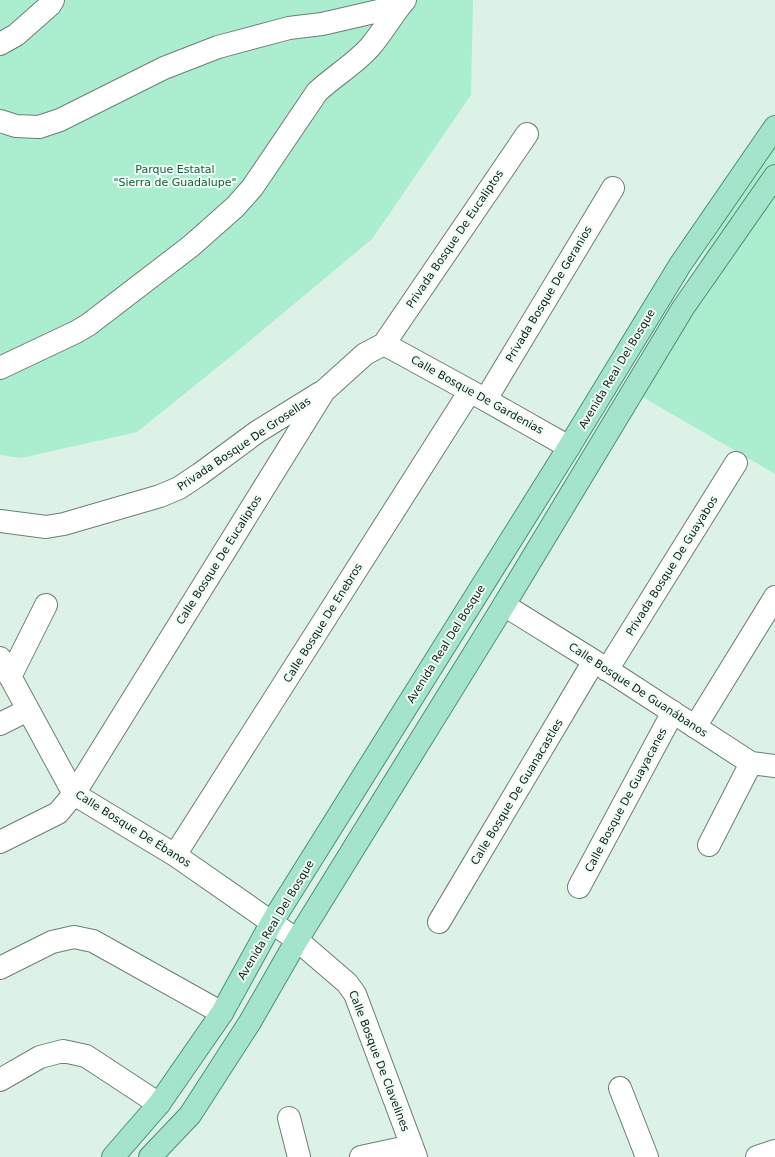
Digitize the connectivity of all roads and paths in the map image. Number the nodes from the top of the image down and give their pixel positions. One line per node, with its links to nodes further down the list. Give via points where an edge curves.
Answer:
1 (53, 0): 3 (street, via 16,35)
2 (402, 3): 4 (street, via 322,24 289,28 218,46 164,68 60,120 39,127 16,126); 10 (street, via 370,47 317,92 252,188 235,207 192,246 88,325)
3 (0, 44)
4 (0, 121)
5 (775, 127): 13 (main road, Avenida Real Del Bosque, via 680,265)
6 (527, 134): 9 (street, Privada Bosque De Eucaliptos)
7 (775, 176): 18 (main road, via 684,308)
8 (613, 188): 12 (street, Privada Bosque De Geranios)
9 (384, 344): 11 (street, Calle Bosque De Eucaliptos, via 365,354); 12 (street, Calle Bosque De Gardenias)
10 (0, 368)
11 (324, 391): 15 (street, Privada Bosque De Grosellas, via 257,432 189,481 160,496 46,527); 28 (street, Calle Bosque De Eucaliptos)
12 (478, 395): 13 (street, Calle Bosque De Gardenias); 31 (street, Calle Bosque De Enebros)
13 (569, 447): 33 (main road, Avenida Real Del Bosque)
14 (736, 463): 20 (street, Privada Bosque De Guayabos)
15 (0, 521)
16 (775, 597): 25 (street)
17 (46, 604): 21 (street)
18 (504, 605): 20 (street, Calle Bosque De Guanábanos); 35 (main road)
19 (0, 658): 21 (street, Calle Bosque De Ébanos)
20 (601, 665): 23 (street, Calle Bosque De Guanábanos); 34 (street, Calle Bosque De Guanacastles)
21 (10, 677): 22 (street, Calle Bosque De Ébanos)
22 (28, 710): 24 (street); 28 (street, Calle Bosque De Ébanos)
23 (673, 712): 25 (street, Calle Bosque De Guanábanos); 32 (street, Calle Bosque De Guayacanes)
24 (0, 724)
25 (695, 727): 26 (street, Calle Bosque De Guanábanos)
26 (751, 763): 27 (street, Calle Bosque De Guanábanos); 30 (street)
27 (775, 766)
28 (74, 794): 29 (street, Calle Bosque De Eucaliptos, via 58,813); 31 (street, Calle Bosque De Ébanos)
29 (0, 842)
30 (709, 845)
31 (175, 855): 33 (street, Calle Bosque De Ébanos)
32 (579, 887)
33 (272, 922): 35 (street, Calle Bosque De Ébanos); 37 (main road, Avenida Real Del Bosque)
34 (439, 922)
35 (297, 940): 42 (street, Calle Bosque De Clavelines, via 348,983 355,994); 45 (main road, via 250,1022 190,1115)
36 (0, 968): 37 (street, via 52,942 74,937 93,941)
37 (222, 1013): 40 (main road, Avenida Real Del Bosque)
38 (0, 1080): 40 (street, via 40,1057 63,1051 86,1056)
39 (620, 1088): 48 (street)
40 (159, 1104): 44 (main road, Avenida Real Del Bosque)
41 (289, 1118): 46 (street)
42 (414, 1152): 47 (street)
43 (775, 1152): 49 (street)
44 (113, 1157)
45 (150, 1157)
46 (299, 1157)
47 (361, 1157)
48 (647, 1157)
49 (757, 1157)

